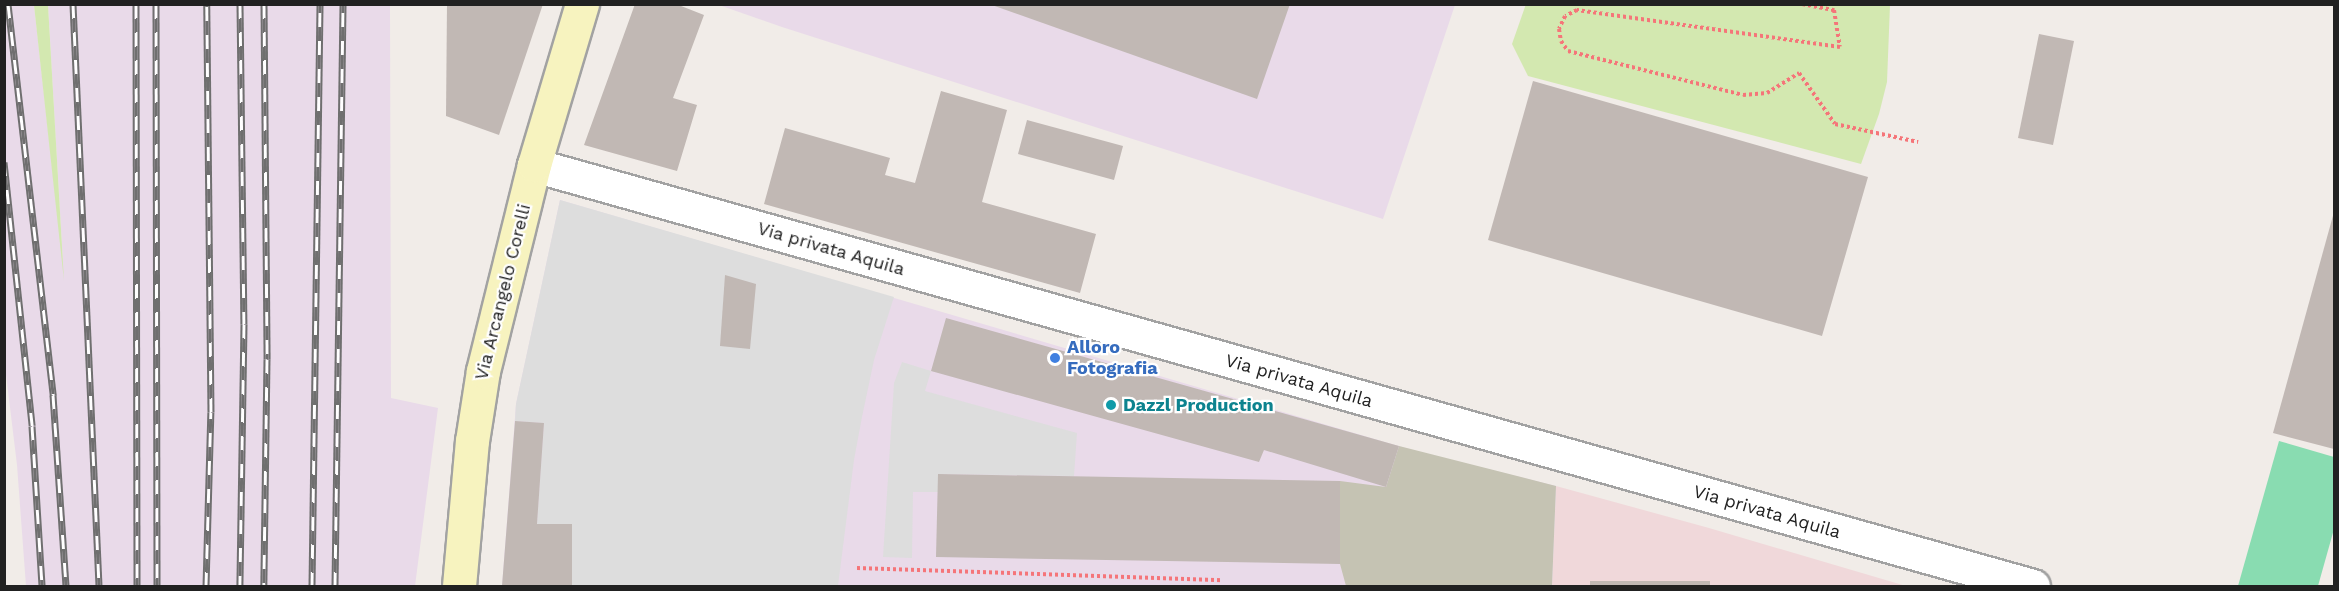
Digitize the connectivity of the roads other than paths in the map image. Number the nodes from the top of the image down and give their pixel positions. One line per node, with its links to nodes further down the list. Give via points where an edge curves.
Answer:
1 (582, 4): 2 (street, Via Arcangelo Corelli)
2 (534, 165): 3 (street, Via Arcangelo Corelli, via 483,371 472,441); 4 (street, Via privata Aquila)
3 (459, 586)
4 (2033, 586)

